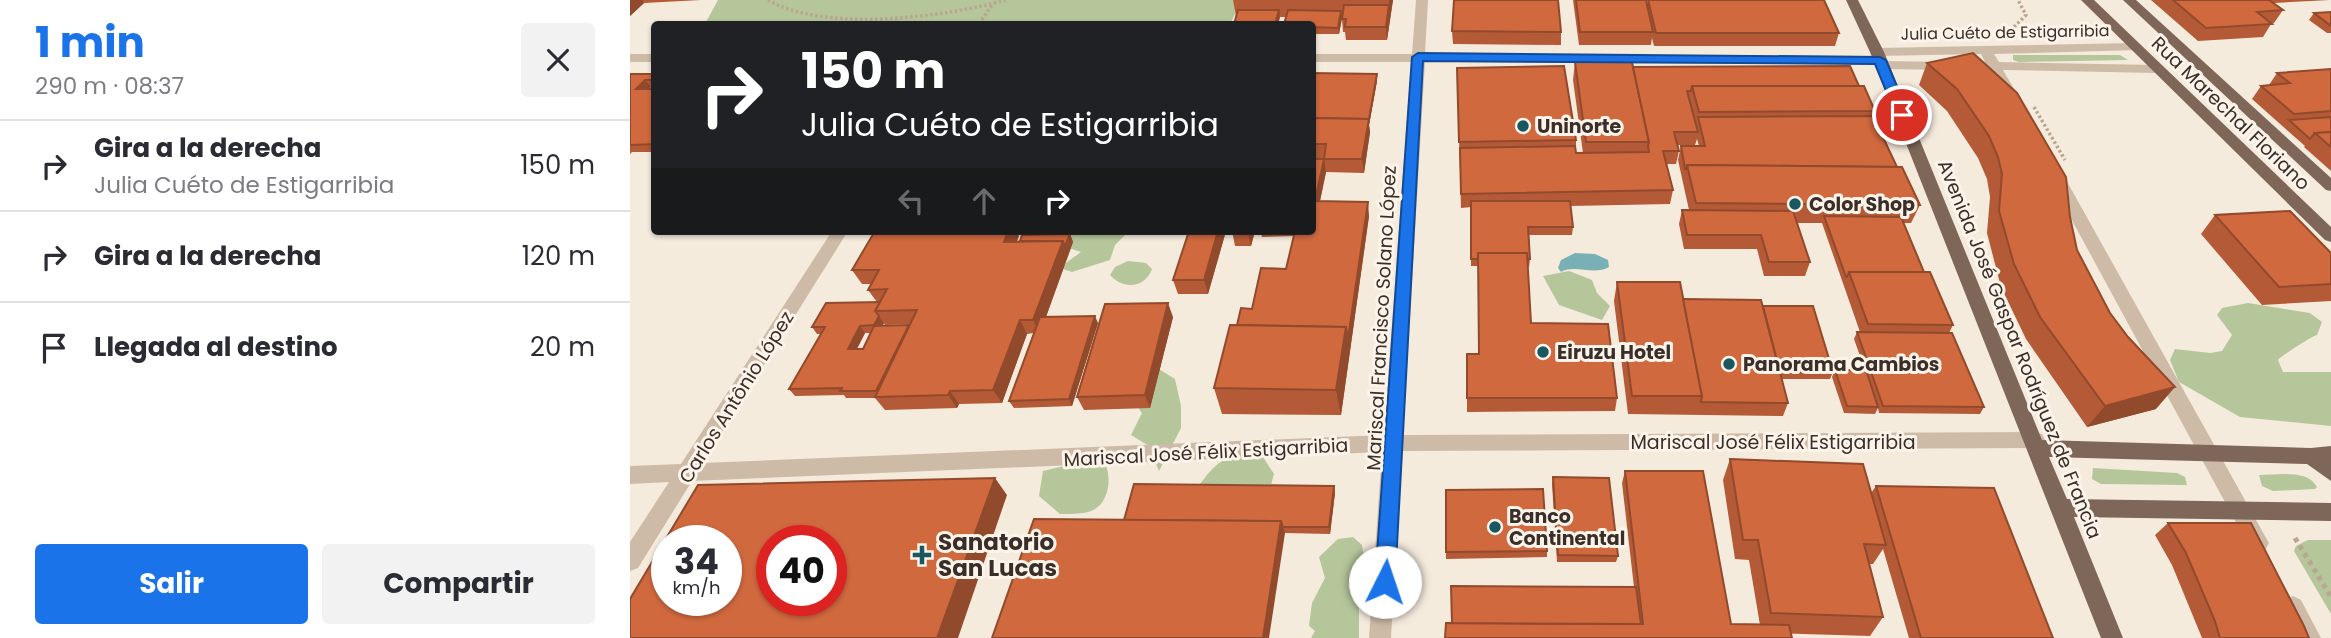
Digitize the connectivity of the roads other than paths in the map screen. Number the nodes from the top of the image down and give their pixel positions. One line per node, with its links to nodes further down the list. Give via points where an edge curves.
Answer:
1 (1422, 0): 7 (street, Mariscal Francisco Solano López)
2 (1852, 0): 11 (main road, Avenida José Gaspar Rodríguez de Francia)
3 (2087, 0): 5 (main road, Rua Marechal Floriano)
4 (2129, 0): 16 (main road)
5 (2134, 47): 6 (street, Julia Cuéto de Estigarribia); 13 (main road, Rua Marechal Floriano)
6 (1985, 50): 11 (street, Julia Cuéto de Estigarribia); 12 (street)
7 (1418, 57): 10 (street, Julia Cuéto de Estigarribia); 11 (street, Julia Cuéto de Estigarribia); 19 (street, Mariscal Francisco Solano López)
8 (630, 58): 9 (street)
9 (651, 58)
10 (1316, 58)
11 (1880, 59): 12 (street, Julia Cuéto de Estigarribia); 20 (main road, Avenida José Gaspar Rodríguez de Francia)
12 (1995, 66): 13 (street, Julia Cuéto de Estigarribia); 14 (street)
13 (2156, 69): 18 (main road, Rua Marechal Floriano)
14 (2021, 115)
15 (2048, 163): 21 (street)
16 (2331, 186)
17 (837, 235): 25 (street, Carlos Antônio López)
18 (2331, 236)
19 (1395, 443): 20 (street, Mariscal José Félix Estigarribia); 25 (street, Mariscal José Félix Estigarribia); 32 (street, Mariscal Francisco Solano López)
20 (2036, 444): 21 (main road); 26 (main road, Avenida José Gaspar Rodríguez de Francia)
21 (2208, 453): 22 (main road); 27 (street)
22 (2321, 455): 23 (main road)
23 (2331, 472)
24 (630, 475): 25 (street, Mariscal José Félix Estigarribia)
25 (687, 475): 30 (street, Carlos Antônio López)
26 (2062, 508): 27 (main road); 33 (main road, Avenida José Gaspar Rodríguez de Francia)
27 (2240, 510): 28 (main road); 29 (street)
28 (2331, 512)
29 (2265, 557)
30 (630, 561)
31 (2285, 592): 34 (street)
32 (1380, 638)
33 (2112, 638)
34 (2310, 638)

